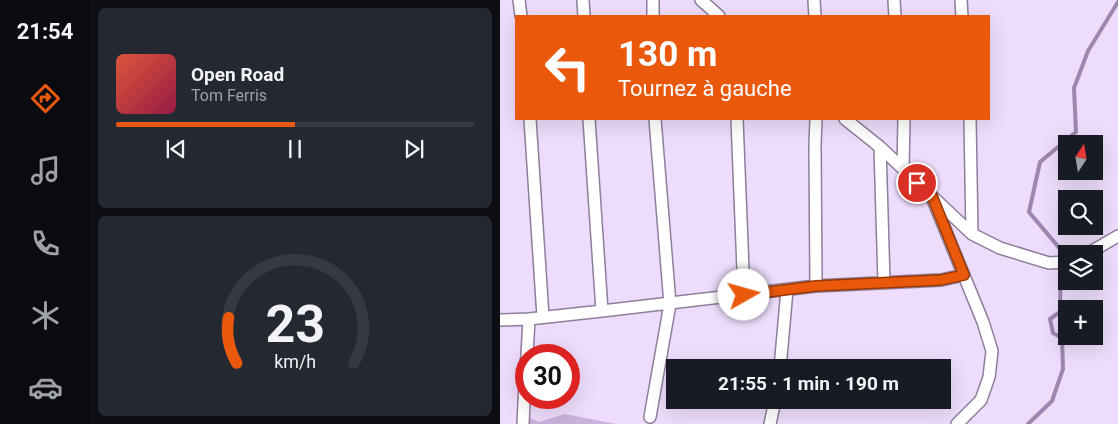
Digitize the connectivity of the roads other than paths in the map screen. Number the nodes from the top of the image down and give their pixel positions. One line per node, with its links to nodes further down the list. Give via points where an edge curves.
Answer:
1 (520, 0): 8 (street)
2 (583, 0): 9 (street)
3 (652, 0): 10 (street)
4 (701, 0): 11 (street)
5 (814, 0): 12 (street)
6 (894, 0): 13 (street)
7 (961, 0): 14 (street)
8 (521, 15)
9 (584, 15)
10 (653, 15)
11 (718, 15)
12 (815, 15)
13 (895, 15)
14 (962, 15)
15 (530, 120): 37 (street)
16 (588, 120): 36 (street)
17 (655, 120): 35 (street)
18 (737, 120): 34 (street)
19 (816, 120): 32 (street)
20 (845, 120): 23 (street)
21 (904, 120): 24 (street)
22 (970, 120): 26 (street)
23 (880, 147): 24 (street); 31 (street)
24 (903, 169): 25 (street)
25 (932, 196): 26 (street); 30 (street)
26 (972, 234): 29 (street, via 1000,248)
27 (1118, 236): 28 (street)
28 (1102, 245)
29 (1058, 262)
30 (964, 275): 31 (street, via 941,280); 47 (street, via 984,322 992,351 989,377 981,400)
31 (884, 282): 32 (street)
32 (816, 286): 33 (street)
33 (787, 290): 34 (street); 41 (street)
34 (744, 295): 35 (street)
35 (670, 304): 36 (street); 44 (street)
36 (602, 311): 37 (street)
37 (543, 317): 38 (street)
38 (528, 319): 39 (street); 40 (street)
39 (500, 320)
40 (527, 344)
41 (781, 359)
42 (524, 409): 45 (street)
43 (773, 409): 46 (street)
44 (650, 417)
45 (523, 424)
46 (770, 424)
47 (957, 424)

